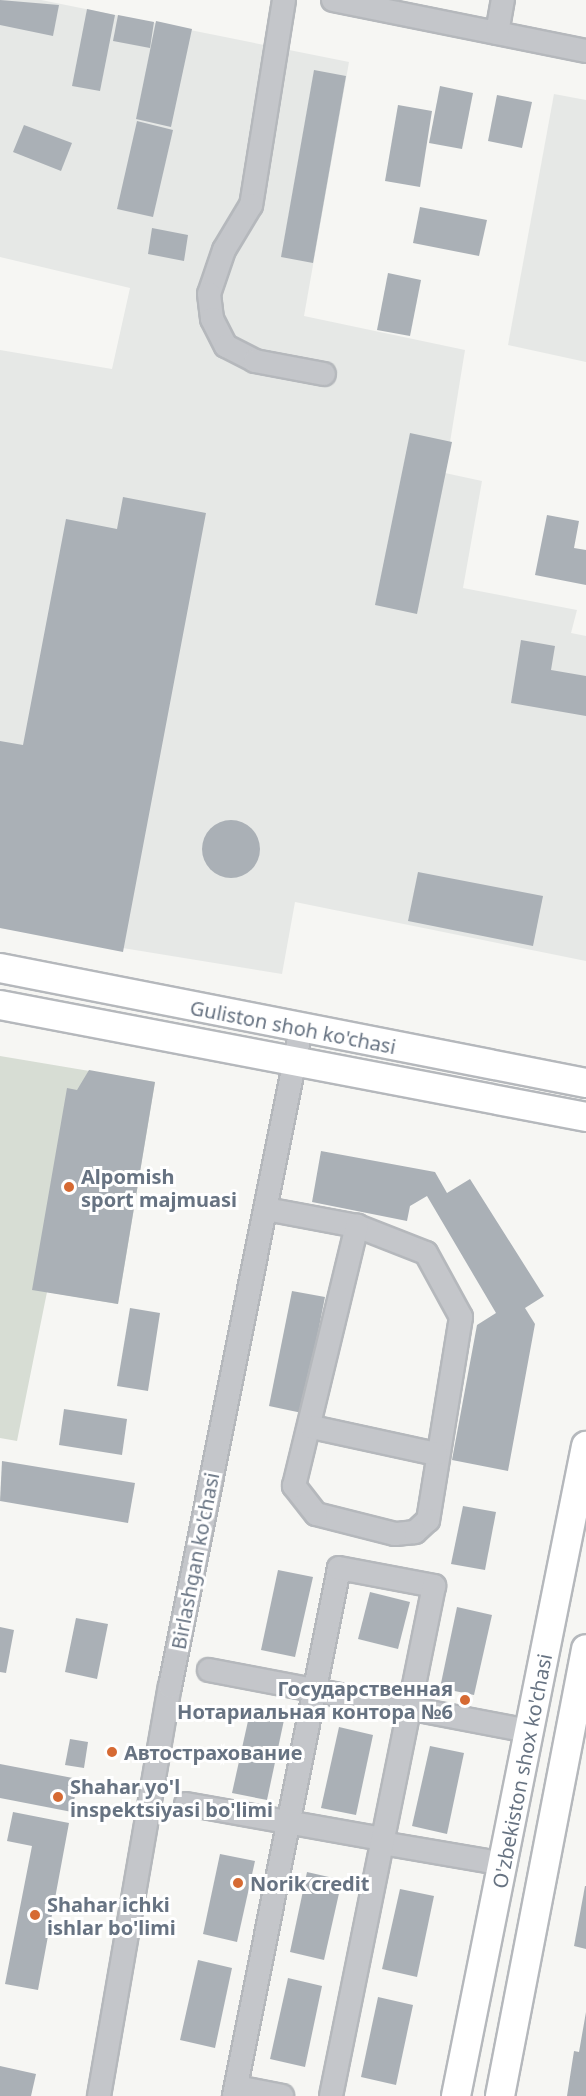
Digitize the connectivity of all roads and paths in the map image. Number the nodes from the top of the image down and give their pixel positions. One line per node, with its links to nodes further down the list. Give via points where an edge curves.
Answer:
1 (284, 0): 6 (street, via 251,205 224,250 209,294 212,319 226,346 255,360)
2 (333, 0): 4 (street)
3 (503, 0): 4 (street)
4 (497, 33): 5 (street)
5 (586, 51)
6 (324, 374)
7 (0, 968): 9 (main road, Guliston shoh ko'chasi)
8 (0, 1005): 10 (main road, Guliston shoh ko'chasi)
9 (301, 1029): 10 (street, Birlashgan ko'chasi); 11 (main road, Guliston shoh ko'chasi)
10 (295, 1062): 12 (main road, Guliston shoh ko'chasi); 13 (street, Birlashgan ko'chasi)
11 (586, 1083)
12 (586, 1117)
13 (266, 1209): 14 (street); 28 (street, Birlashgan ko'chasi, via 170,1687)
14 (357, 1226): 15 (street); 17 (street, via 426,1253 461,1317)
15 (312, 1427): 17 (street); 17 (street, via 294,1485 302,1502 316,1514 395,1534 415,1532 428,1520)
16 (586, 1446): 22 (main road, O'zbekiston shox ko'chasi)
17 (436, 1454)
18 (586, 1648): 32 (main road, O'zbekiston shox ko'chasi)
19 (209, 1670): 20 (street)
20 (315, 1690): 21 (street); 21 (street, via 339,1568 434,1586); 24 (street)
21 (410, 1708): 22 (street); 25 (street)
22 (530, 1731): 26 (main road, O'zbekiston shox ko'chasi)
23 (186, 1804): 24 (street)
24 (288, 1822): 25 (street); 27 (street)
25 (383, 1841): 26 (street); 30 (street)
26 (505, 1864): 31 (main road, O'zbekiston shox ko'chasi)
27 (235, 2092): 29 (street)
28 (99, 2096)
29 (282, 2096)
30 (331, 2096)
31 (456, 2096)
32 (500, 2096)

